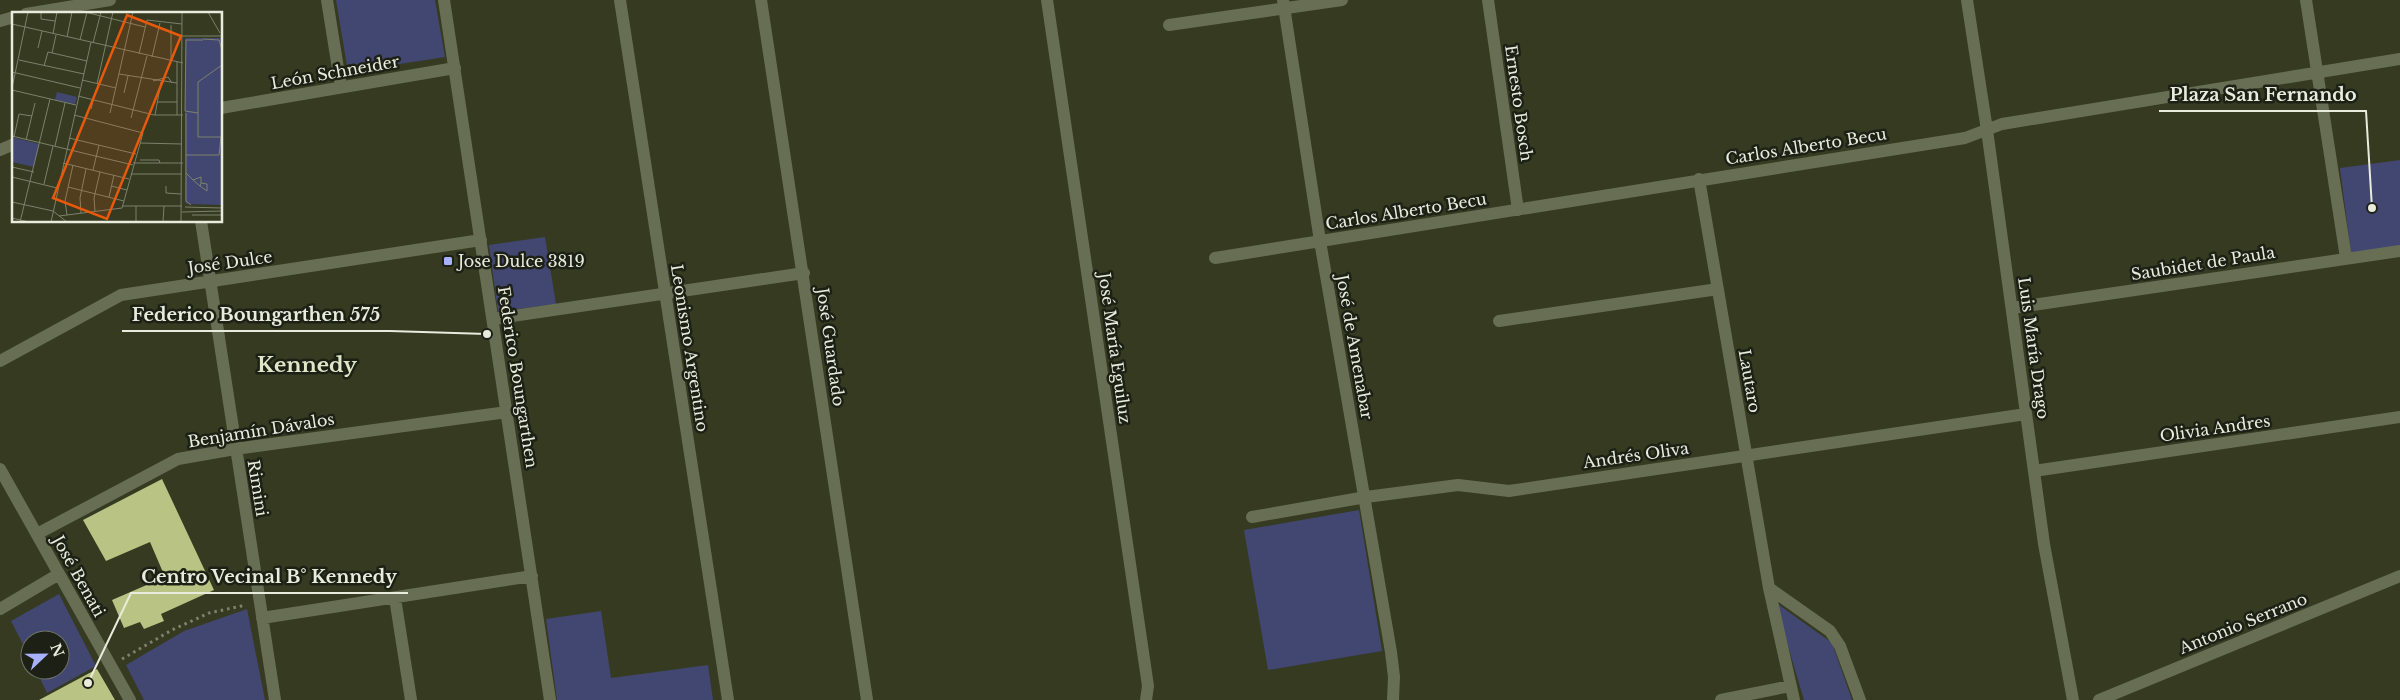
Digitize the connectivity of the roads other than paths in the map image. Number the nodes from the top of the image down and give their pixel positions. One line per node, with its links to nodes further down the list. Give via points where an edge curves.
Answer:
1 (110, 0): 12 (street)
2 (328, 0): 17 (street)
3 (444, 0): 15 (street, Federico Boungarthen)
4 (620, 0): 33 (street, Leonismo Argentino)
5 (761, 0): 30 (street, José Guardado)
6 (1046, 0): 62 (street, José María Eguiluz, via 1148,686)
7 (1342, 0): 11 (street)
8 (1488, 0): 23 (street, Ernesto Bosch)
9 (1967, 0): 19 (street, Luis María Drago)
10 (2306, 0): 16 (street)
11 (1284, 5): 13 (street); 26 (street, José de Amenabar)
12 (38, 12)
13 (1169, 25)
14 (2400, 59): 16 (street, Carlos Alberto Becu)
15 (455, 68): 17 (street, León Schneider); 25 (street, Federico Boungarthen)
16 (2317, 72): 19 (street, Carlos Alberto Becu, via 2002,124); 29 (street)
17 (341, 87): 18 (street, León Schneider)
18 (222, 108)
19 (1987, 130): 22 (street, Carlos Alberto Becu, via 1965,138); 34 (street, Luis María Drago)
20 (12, 145): 21 (street)
21 (0, 150)
22 (1699, 179): 23 (street, Carlos Alberto Becu); 32 (street, Lautaro)
23 (1518, 210): 26 (street, Carlos Alberto Becu)
24 (201, 222): 31 (street, Rimini)
25 (481, 240): 31 (street, José Dulce); 35 (street, Federico Boungarthen)
26 (1320, 241): 28 (street, Carlos Alberto Becu); 45 (street, José de Amenabar)
27 (2400, 251): 29 (street, Saubidet de Paula)
28 (1215, 258)
29 (2346, 258): 34 (street, Saubidet de Paula)
30 (804, 273): 33 (street); 61 (street, José Guardado)
31 (211, 282): 37 (street, José Dulce, via 120,296); 41 (street, Rimini)
32 (1718, 289): 36 (street); 42 (street, Lautaro)
33 (665, 294): 35 (street); 60 (street, Leonismo Argentino)
34 (2012, 308): 39 (street, Luis María Drago)
35 (493, 319): 38 (street, Federico Boungarthen)
36 (1499, 321)
37 (0, 361)
38 (507, 412): 41 (street, Benjamín Dávalos); 49 (street, Federico Boungarthen)
39 (2026, 414): 42 (street, Andrés Oliva); 44 (street, Luis María Drago)
40 (2400, 418): 44 (street, Olivia Andres)
41 (235, 449): 47 (street, Benjamín Dávalos, via 170,463); 54 (street, Rimini)
42 (1746, 455): 45 (street, Andrés Oliva, via 1509,490 1458,485); 51 (street, Lautaro)
43 (0, 468): 47 (street, José Benati)
44 (2034, 472): 67 (street, Luis María Drago)
45 (1366, 497): 46 (street, Andrés Oliva); 63 (street, José de Amenabar, via 1391,652)
46 (1252, 517)
47 (37, 534): 48 (street, José Benati)
48 (59, 574): 53 (street); 56 (street, José Benati)
49 (532, 576): 52 (street); 59 (street, Federico Boungarthen)
50 (2400, 576): 68 (street, Antonio Serrano)
51 (1770, 588): 55 (street, Lautaro); 66 (street, via 1830,631 1840,646)
52 (395, 598): 54 (street); 58 (street)
53 (0, 610)
54 (262, 618): 57 (street, Rimini)
55 (1790, 686): 64 (street); 65 (street, Lautaro)
56 (130, 700)
57 (274, 700)
58 (411, 700)
59 (550, 700)
60 (728, 700)
61 (867, 700)
62 (1146, 700)
63 (1393, 700)
64 (1721, 700)
65 (1794, 700)
66 (1860, 700)
67 (2073, 700)
68 (2099, 700)

